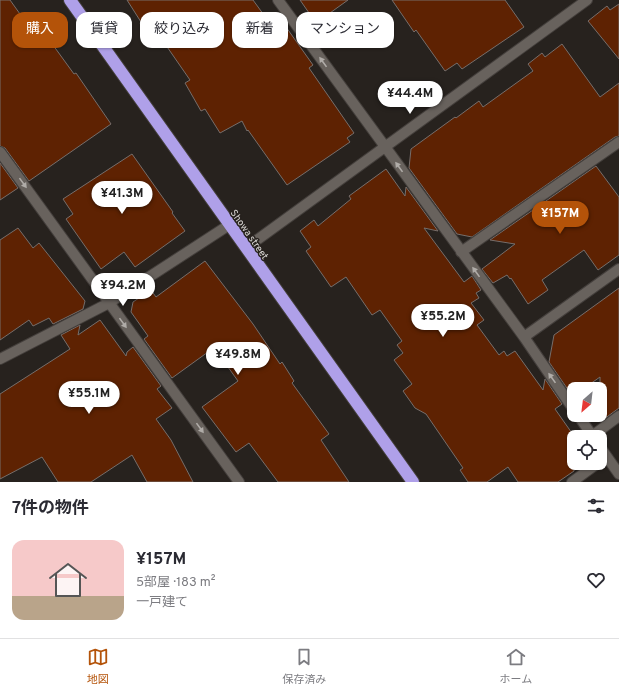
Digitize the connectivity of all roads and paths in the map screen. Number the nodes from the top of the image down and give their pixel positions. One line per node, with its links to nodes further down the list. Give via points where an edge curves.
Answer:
1 (70, 0): 7 (highway, Showa street)
2 (278, 0): 5 (street, one-way to 2)
3 (588, 0): 5 (street)
4 (619, 142): 9 (street)
5 (384, 148): 8 (street); 9 (street, one-way to 5)
6 (0, 152): 11 (street, one-way to 11)
7 (229, 225): 8 (highway, Showa street); 11 (street)
8 (246, 248): 21 (highway, Showa street)
9 (461, 252): 12 (street, one-way to 9)
10 (619, 269): 12 (street)
11 (109, 303): 13 (street); 20 (street, one-way to 20)
12 (524, 337): 14 (street, one-way to 12)
13 (0, 359)
14 (567, 400)
15 (619, 416): 16 (street)
16 (600, 430)
17 (607, 465): 19 (street)
18 (589, 470): 22 (street)
19 (619, 474)
20 (239, 482)
21 (413, 482)
22 (572, 482)

